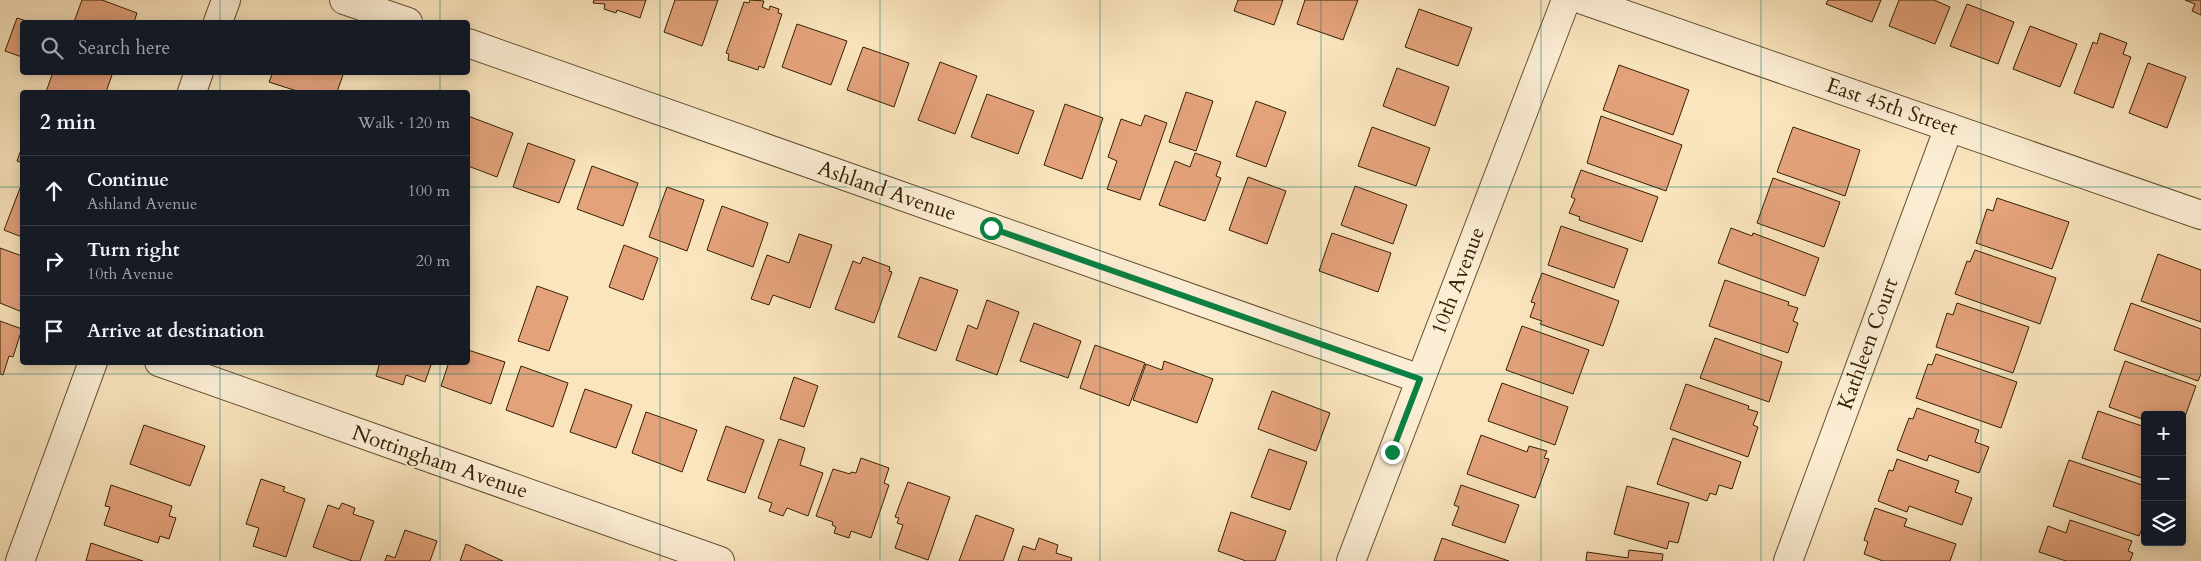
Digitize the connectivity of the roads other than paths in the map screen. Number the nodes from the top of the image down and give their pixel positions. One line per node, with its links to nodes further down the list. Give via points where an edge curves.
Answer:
1 (226, 0): 5 (street)
2 (344, 0): 6 (street)
3 (1566, 0): 14 (street, 10th Avenue)
4 (1583, 0): 10 (street, East 45th Street)
5 (219, 20)
6 (402, 20)
7 (470, 44): 14 (street, Ashland Avenue)
8 (198, 75): 9 (street)
9 (193, 90)
10 (1949, 127): 11 (street, East 45th Street); 18 (street, Kathleen Court)
11 (2201, 215)
12 (92, 365): 15 (street)
13 (167, 365): 16 (street, Nottingham Avenue)
14 (1420, 379): 17 (street, 10th Avenue)
15 (20, 561)
16 (720, 561)
17 (1351, 561)
18 (1788, 561)

